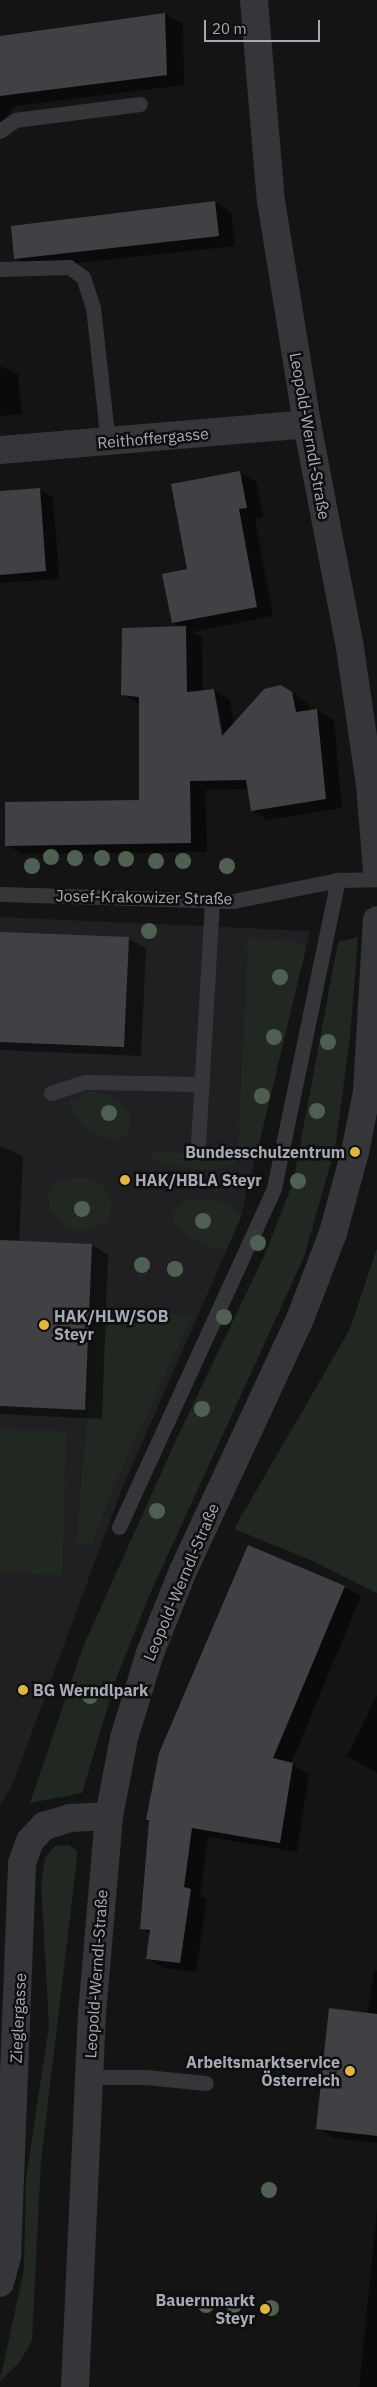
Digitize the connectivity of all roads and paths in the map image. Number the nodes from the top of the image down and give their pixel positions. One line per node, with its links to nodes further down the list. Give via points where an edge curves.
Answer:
1 (254, 0): 5 (street, Leopold-Werndl-Straße, via 271,201)
2 (140, 104): 3 (lane, via 15,120)
3 (0, 131)
4 (0, 269): 6 (lane, via 68,267 83,277 92,307)
5 (306, 424): 6 (street, Reithoffergasse); 8 (street, Leopold-Werndl-Straße, via 350,648 370,785)
6 (108, 442): 7 (street, Reithoffergasse)
7 (0, 450)
8 (377, 870)
9 (338, 880): 10 (lane, Josef-Krakowizer Straße); 12 (lane, Josef-Krakowizer Straße, via 233,901); 17 (lane, via 274,1188)
10 (377, 880)
11 (0, 894): 12 (lane, Josef-Krakowizer Straße)
12 (212, 901): 14 (lane)
13 (377, 920): 18 (street, Leopold-Werndl-Straße, via 367,1092 333,1233 300,1319 183,1571 150,1653 124,1738)
14 (201, 1084): 15 (lane, via 85,1082); 16 (lane)
15 (51, 1093)
16 (198, 1144)
17 (119, 1527)
18 (109, 1816): 19 (street, Leopold-Werndl-Straße); 21 (street, Zieglergasse, via 70,1818 44,1826 30,1841 22,1863 7,2256)
19 (89, 2077): 20 (lane, via 146,2077); 22 (street, Leopold-Werndl-Straße)
20 (206, 2083)
21 (0, 2283)
22 (75, 2387)

